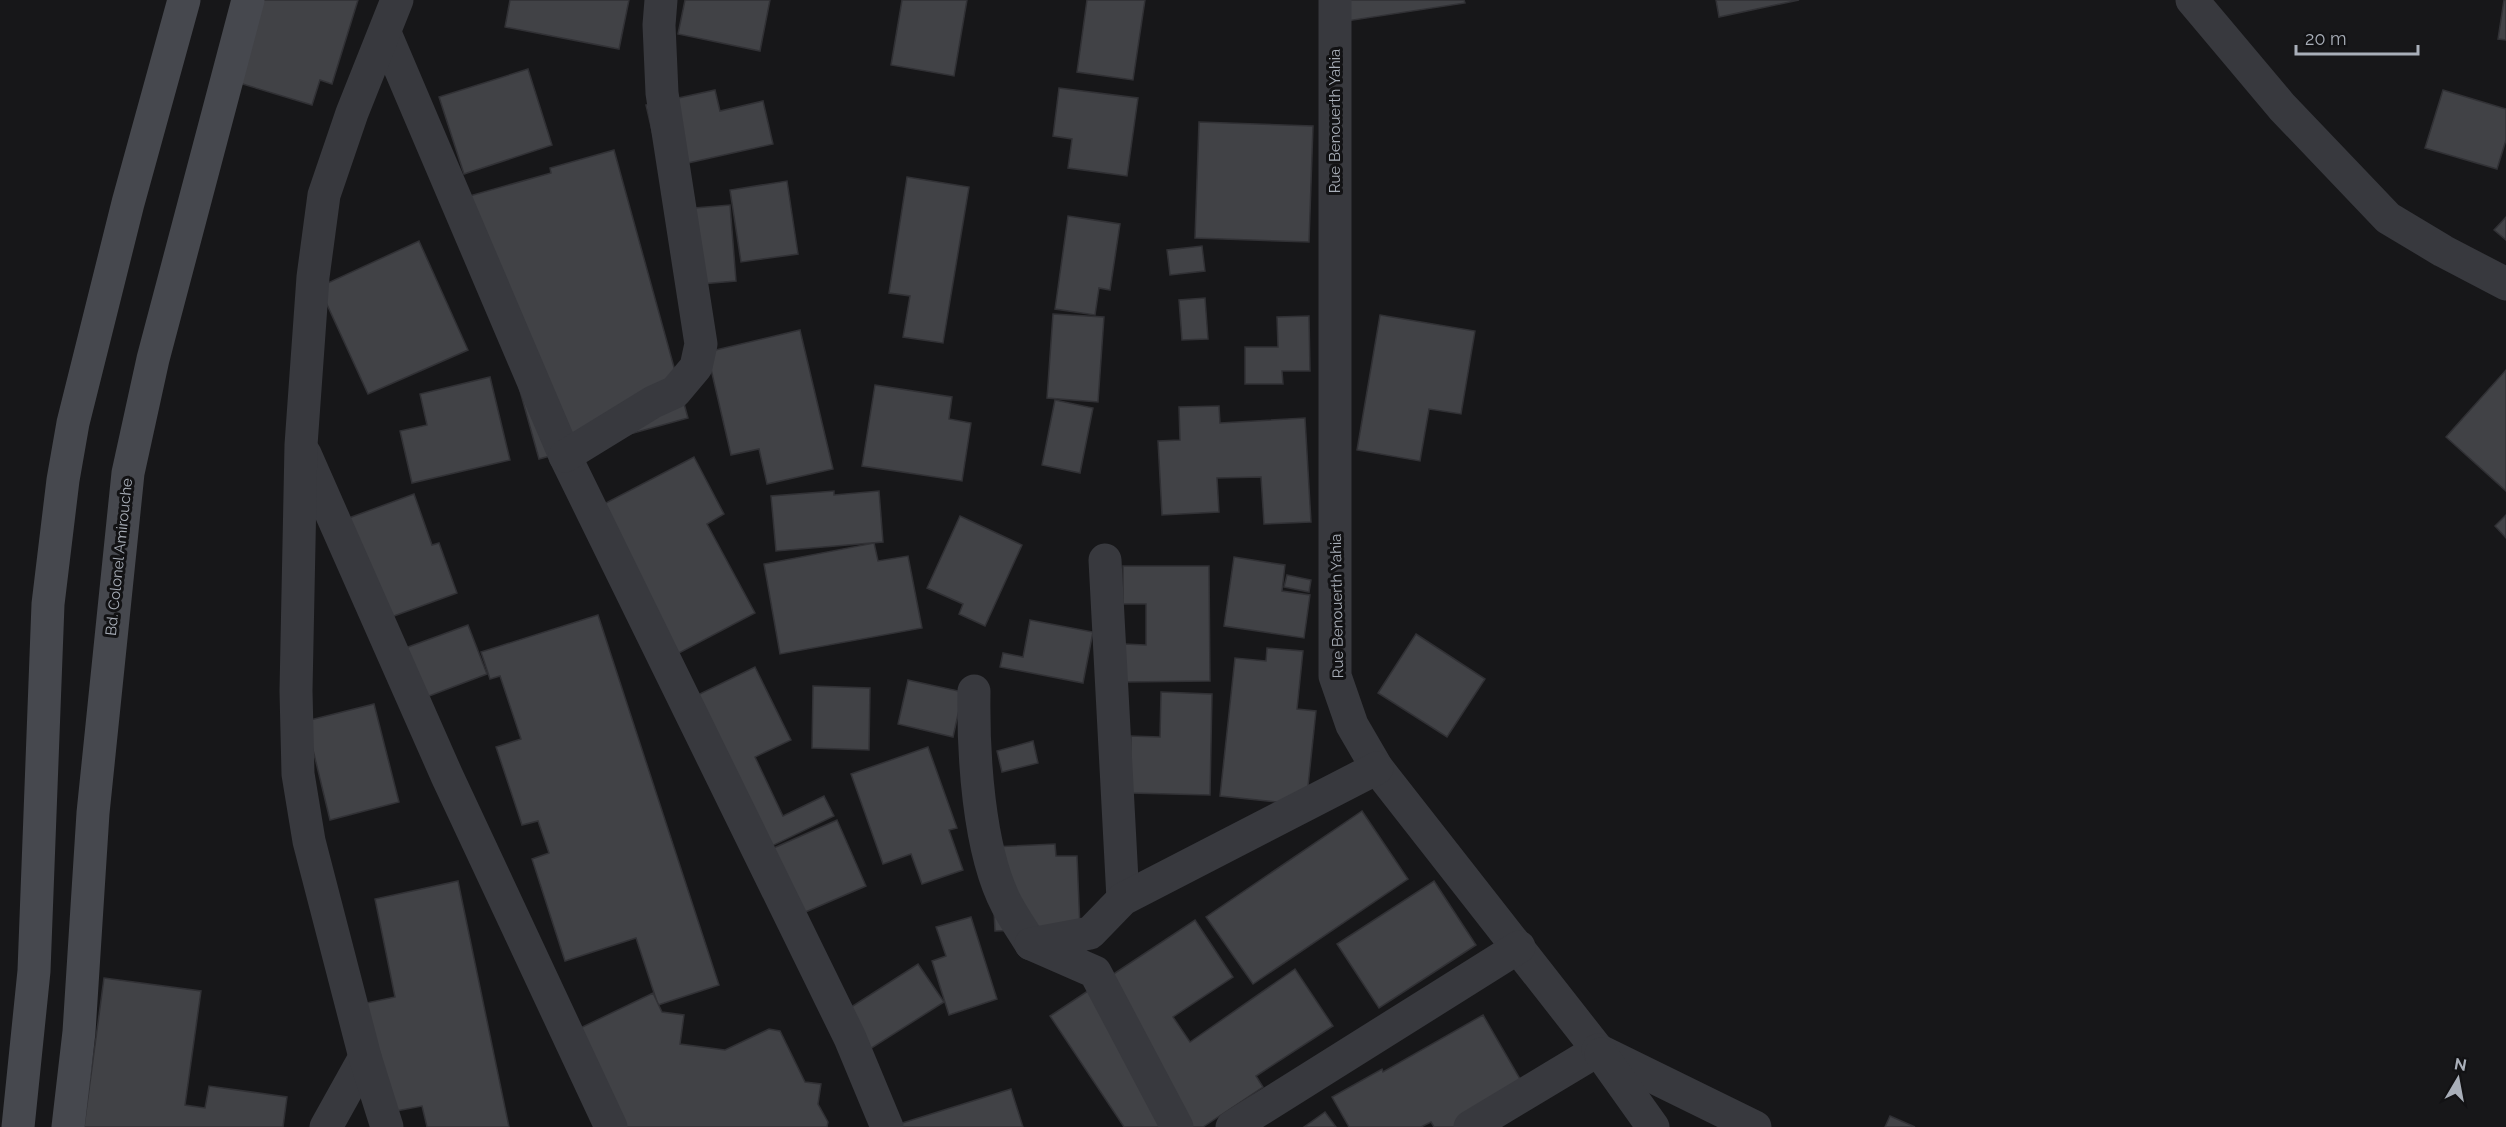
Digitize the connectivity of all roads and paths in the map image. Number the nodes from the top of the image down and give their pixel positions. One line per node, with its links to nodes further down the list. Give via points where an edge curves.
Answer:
1 (184, 0): 19 (street, via 128,203 76,411 63,480 48,604 34,971)
2 (248, 0): 20 (street, Bd. Colonel Amirouche, via 153,359 128,473 93,813 79,1032)
3 (397, 0): 7 (street)
4 (661, 0): 10 (street, via 662,93 701,344 696,367 675,392)
5 (1335, 0): 13 (street, Rue Benouerth Yahia, via 1335,676 1352,725)
6 (2205, 6): 8 (street, via 2282,107 2388,218)
7 (385, 33): 9 (street, via 324,195 313,277); 10 (street)
8 (2506, 284)
9 (301, 444): 18 (street, via 298,774 309,841); 23 (street, via 447,776)
10 (564, 456): 24 (street, via 850,1038)
11 (1105, 560): 14 (street)
12 (974, 691): 15 (street, via 973,746 994,875 1006,904)
13 (1377, 768): 14 (street); 16 (street, Rue Benouerth Yahia)
14 (1123, 899): 15 (street, via 1090,933)
15 (1031, 944): 25 (street, via 1095,972)
16 (1519, 947): 17 (street, Rue Benouerth Yahia); 26 (street)
17 (1598, 1050): 27 (street); 28 (street, Rue Benouerth Yahia); 29 (street)
18 (364, 1057): 21 (street); 22 (street)
19 (18, 1127)
20 (68, 1127)
21 (326, 1127)
22 (387, 1127)
23 (611, 1127)
24 (887, 1127)
25 (1177, 1127)
26 (1232, 1127)
27 (1470, 1127)
28 (1653, 1127)
29 (1755, 1127)

